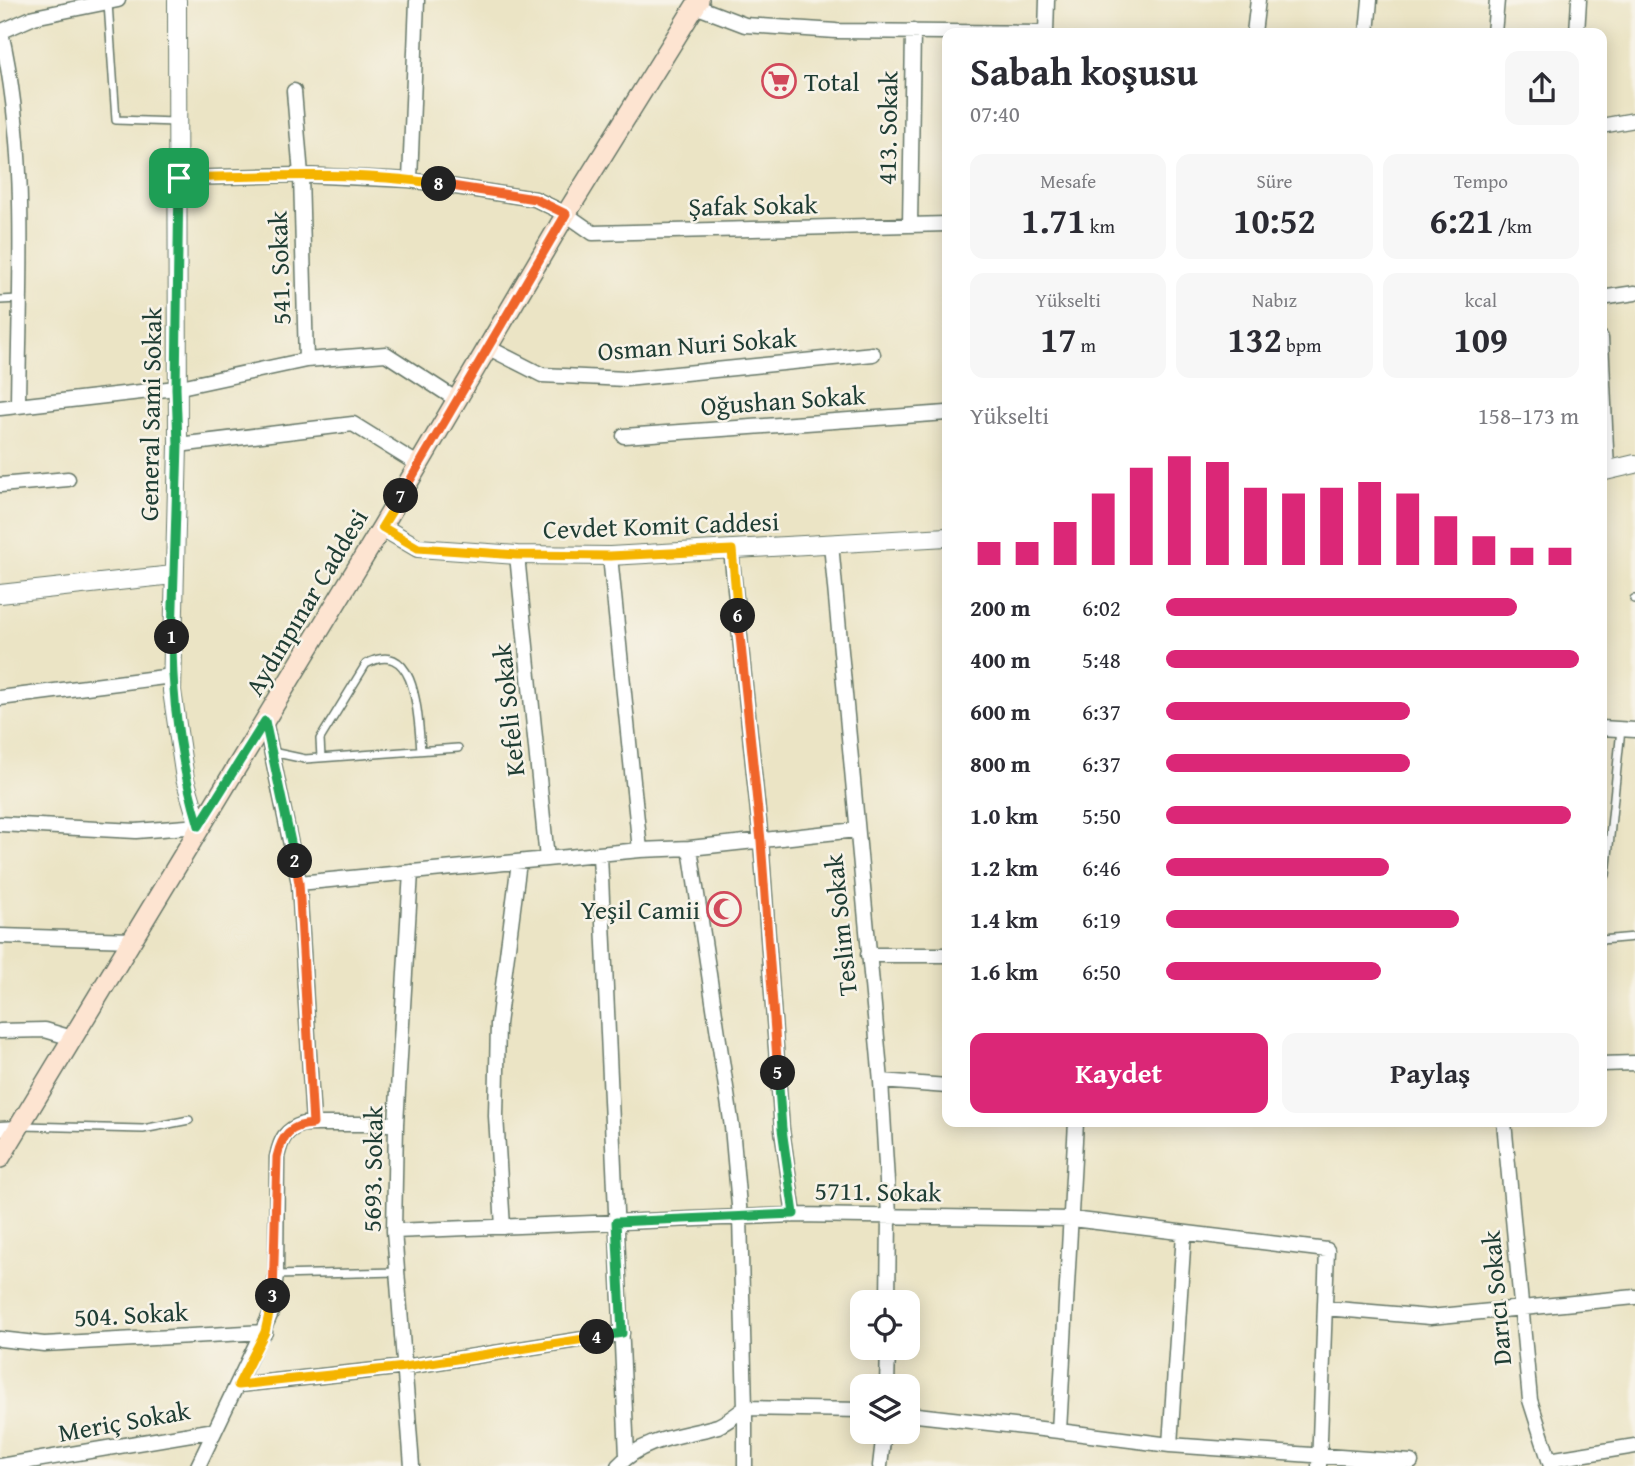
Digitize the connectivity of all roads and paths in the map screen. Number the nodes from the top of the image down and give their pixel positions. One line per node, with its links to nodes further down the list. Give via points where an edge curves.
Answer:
1 (177, 0): 20 (street, General Sami Sokak)
2 (417, 0): 24 (street)
3 (1047, 0): 10 (street)
4 (1258, 0): 11 (street)
5 (1370, 0): 12 (street)
6 (1497, 0): 13 (street)
7 (1579, 0): 14 (street)
8 (113, 1): 17 (street, via 34,18); 20 (lane, via 117,120)
9 (697, 3): 15 (street, via 745,25); 25 (main road, Aydınpınar Caddesi)
10 (1046, 28)
11 (1255, 28)
12 (1367, 28)
13 (1494, 28)
14 (1577, 28)
15 (913, 31): 16 (street); 27 (street, 413. Sokak)
16 (942, 31)
17 (0, 32): 30 (street, via 12,82 20,178)
18 (294, 91): 22 (street, 541. Sokak)
19 (1635, 120): 21 (street)
20 (178, 122): 23 (street, General Sami Sokak)
21 (1607, 125)
22 (301, 175): 23 (street, Şafak Sokak); 24 (street, Şafak Sokak); 34 (street, 541. Sokak)
23 (179, 178): 35 (street, General Sami Sokak)
24 (410, 180): 25 (street, Şafak Sokak, via 535,199)
25 (566, 214): 27 (street, Şafak Sokak, via 593,233); 32 (main road, Aydınpınar Caddesi)
26 (942, 224): 27 (street, Şafak Sokak)
27 (910, 225)
28 (1635, 293): 29 (street)
29 (1607, 297)
30 (19, 299): 31 (lane); 37 (street)
31 (0, 300)
32 (489, 348): 33 (street, Osman Nuri Sokak, via 542,375 626,379); 36 (main road, Aydınpınar Caddesi)
33 (873, 354)
34 (306, 360): 35 (street); 36 (street, via 386,354)
35 (176, 388): 37 (street); 41 (street, General Sami Sokak)
36 (457, 400): 43 (main road, Aydınpınar Caddesi)
37 (18, 407): 38 (street)
38 (0, 408)
39 (942, 413): 40 (street, Oğushan Sokak)
40 (624, 436)
41 (178, 445): 43 (street, via 353,424); 53 (street, General Sami Sokak)
42 (1635, 464): 44 (street)
43 (419, 465): 47 (main road, Aydınpınar Caddesi)
44 (1607, 471)
45 (68, 479): 46 (street)
46 (0, 485)
47 (382, 527): 51 (street, Cevdet Komit Caddesi, via 418,548); 57 (main road, Aydınpınar Caddesi)
48 (942, 537): 49 (street, Cevdet Komit Caddesi)
49 (831, 544): 50 (street, Cevdet Komit Caddesi); 66 (street, Teslim Sokak)
50 (732, 550): 52 (street, Cevdet Komit Caddesi); 67 (street, 5711. Sokak)
51 (517, 555): 52 (street, Cevdet Komit Caddesi); 71 (street, Kefeli Sokak)
52 (610, 556): 69 (street)
53 (173, 575): 54 (street); 55 (street, General Sami Sokak)
54 (0, 594)
55 (172, 676): 56 (street); 65 (street, General Sami Sokak, via 185,779)
56 (0, 698)
57 (265, 721): 62 (street); 65 (main road, Aydınpınar Caddesi)
58 (1607, 728): 59 (street)
59 (1628, 730): 73 (lane)
60 (458, 748): 61 (lane)
61 (421, 750): 63 (lane); 63 (lane, via 411,678 405,667 376,659 366,664 320,739)
62 (272, 752): 63 (lane, via 282,757); 75 (street)
63 (320, 758)
64 (0, 824): 65 (street, via 136,831)
65 (199, 826): 79 (main road, Aydınpınar Caddesi)
66 (856, 830): 67 (street); 80 (street, Teslim Sokak)
67 (761, 841): 68 (street); 95 (street, 5711. Sokak, via 782,1129)
68 (690, 848): 69 (street); 97 (street, via 732,1128)
69 (640, 850): 70 (street)
70 (600, 855): 71 (street); 99 (street)
71 (547, 859): 72 (street)
72 (519, 862): 74 (street); 100 (street, via 498,1024 496,1115)
73 (1607, 868)
74 (411, 872): 75 (street); 90 (street, 5693. Sokak)
75 (299, 883): 89 (street)
76 (0, 936): 79 (street)
77 (1635, 937): 78 (lane)
78 (1607, 939)
79 (133, 940): 83 (main road, Aydınpınar Caddesi)
80 (867, 955): 81 (street); 86 (street, Teslim Sokak)
81 (942, 956)
82 (0, 1031): 83 (street, via 45,1031)
83 (72, 1038): 91 (main road, Aydınpınar Caddesi)
84 (1635, 1063): 85 (street)
85 (1607, 1064)
86 (881, 1081): 87 (street); 96 (street, Teslim Sokak)
87 (942, 1086)
88 (189, 1120): 91 (lane, via 143,1129)
89 (313, 1124): 90 (street); 104 (street, via 293,1128 281,1140 275,1197)
90 (396, 1124): 101 (street, 5693. Sokak)
91 (12, 1127): 94 (main road, Aydınpınar Caddesi)
92 (1076, 1127): 98 (street)
93 (1504, 1127): 107 (street, Darıcı Sokak)
94 (0, 1158)
95 (794, 1214): 96 (street, 5711. Sokak); 97 (street)
96 (889, 1215): 98 (street, 5711. Sokak); 105 (street, Teslim Sokak)
97 (740, 1217): 99 (street); 114 (street)
98 (1072, 1219): 102 (street, 5711. Sokak); 118 (street)
99 (616, 1222): 100 (street); 110 (street)
100 (503, 1227): 101 (street)
101 (394, 1231): 103 (street, 5693. Sokak)
102 (1184, 1233): 108 (street, 5711. Sokak, via 1327,1250); 120 (street)
103 (397, 1272): 104 (lane); 112 (street, 5693. Sokak)
104 (276, 1275): 109 (street)
105 (888, 1290)
106 (1635, 1297): 107 (street)
107 (1522, 1307): 108 (street, via 1430,1317); 125 (street, Darıcı Sokak, via 1530,1400)
108 (1325, 1308): 123 (street, 5711. Sokak)
109 (265, 1332): 111 (street, 504. Sokak, via 44,1344); 113 (street)
110 (622, 1333): 112 (street); 122 (street)
111 (0, 1339)
112 (405, 1367): 113 (street); 128 (street, 5693. Sokak)
113 (238, 1385): 117 (street)
114 (745, 1408): 115 (street); 122 (street, via 720,1425 677,1434); 129 (street)
115 (850, 1410)
116 (920, 1415): 118 (street)
117 (215, 1430): 126 (street, Meriç Sokak); 127 (street)
118 (1059, 1431): 120 (street)
119 (883, 1444): 130 (street)
120 (1170, 1445): 123 (street)
121 (1635, 1446): 125 (street)
122 (622, 1461)
123 (1319, 1461): 124 (street)
124 (1411, 1462)
125 (1550, 1463)
126 (0, 1466)
127 (198, 1466)
128 (412, 1466)
129 (745, 1466)
130 (880, 1466)

